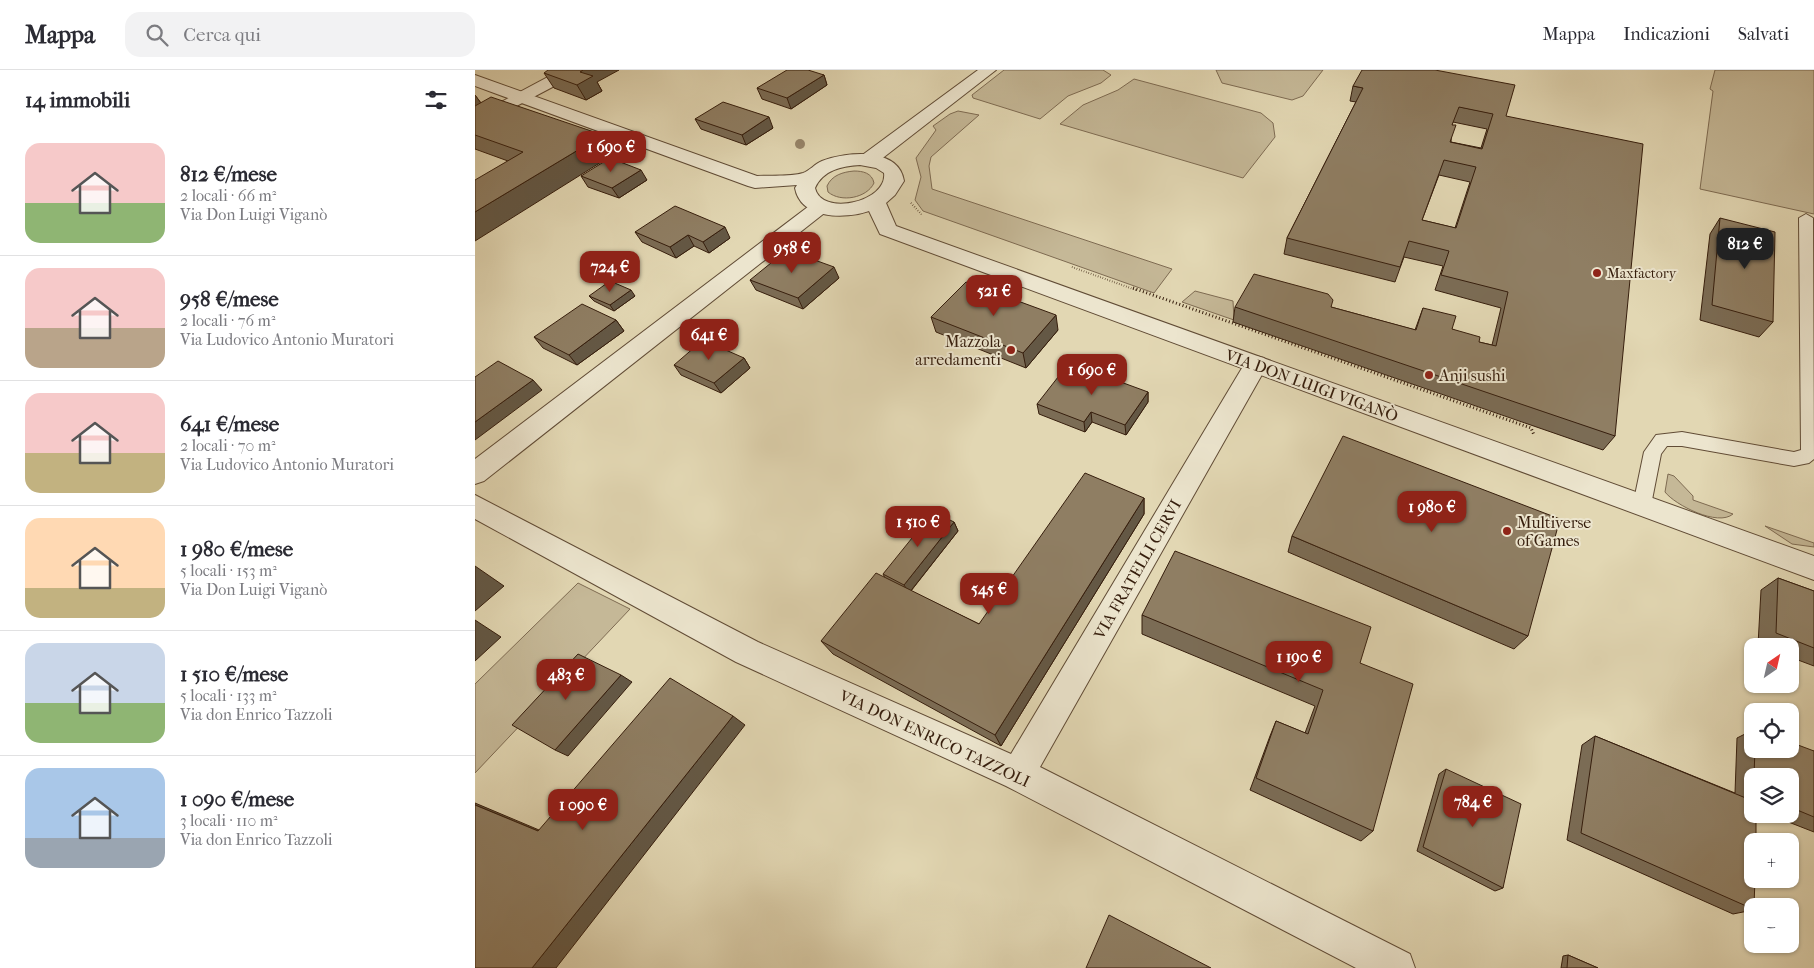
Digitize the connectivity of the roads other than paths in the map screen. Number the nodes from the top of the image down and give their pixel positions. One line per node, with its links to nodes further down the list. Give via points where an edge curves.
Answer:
1 (573, 70): 4 (street)
2 (988, 70): 6 (street)
3 (475, 80): 4 (street)
4 (523, 98): 5 (street); 7 (street, via 755,182)
5 (475, 124)
6 (869, 160): 7 (street, via 841,161 823,168); 8 (street, via 889,168 895,177 889,193)
7 (811, 178): 9 (street, via 805,188 806,194)
8 (876, 202): 9 (street, via 848,210); 11 (street, VIA DON LUIGI VIGANÒ, via 887,230)
9 (820, 207): 12 (street)
10 (1806, 218): 13 (lane, via 1809,454 1794,459 1682,439 1662,440 1653,452)
11 (1256, 364): 13 (street, VIA DON LUIGI VIGANÒ); 16 (street, VIA FRATELLI CERVI)
12 (475, 474)
13 (1642, 505): 15 (street, VIA DON LUIGI VIGANÒ)
14 (475, 506): 16 (street, VIA DON ENRICO TAZZOLI, via 747,652)
15 (1814, 568)
16 (1018, 774): 17 (street, VIA DON ENRICO TAZZOLI)
17 (1396, 968)

